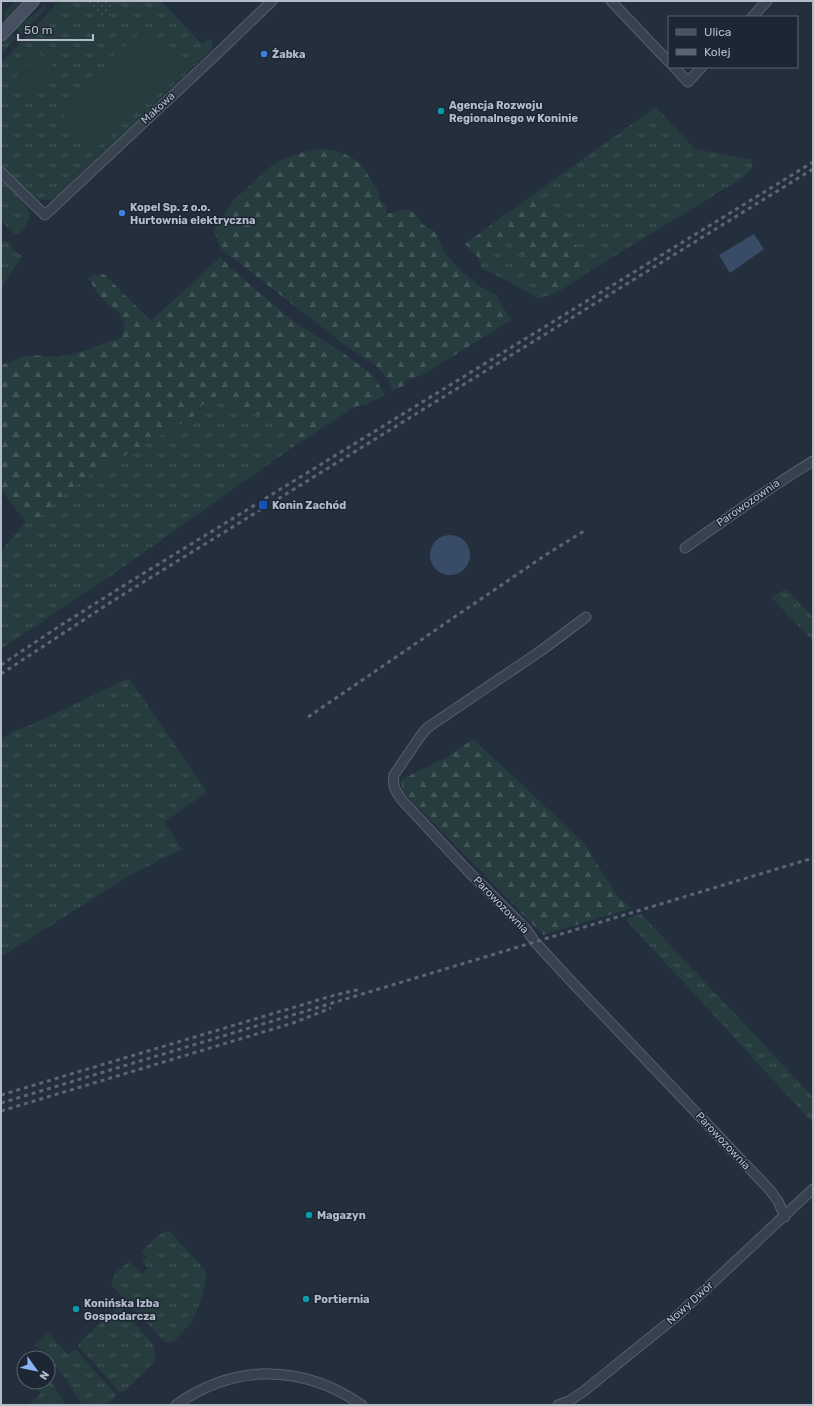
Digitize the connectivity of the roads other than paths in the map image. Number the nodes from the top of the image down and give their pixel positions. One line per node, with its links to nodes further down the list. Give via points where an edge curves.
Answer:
1 (32, 1): 6 (street)
2 (272, 1): 10 (street, Makowa, via 44,215)
3 (611, 1): 7 (street)
4 (767, 1): 5 (street)
5 (753, 16)
6 (1, 35)
7 (668, 61)
8 (675, 68): 9 (street, via 688,82)
9 (701, 68)
10 (1, 172)
11 (813, 461): 12 (street, Parowozownia, via 753,499)
12 (685, 548)
13 (586, 617): 15 (street, Parowozownia, via 427,728 394,774 395,790 467,870 526,929 570,980 769,1189)
14 (813, 1189): 15 (street, Nowy Dwór)
15 (785, 1217): 18 (street, Nowy Dwór, via 678,1315 584,1390 569,1401)
16 (176, 1405): 17 (street, via 218,1383 268,1373 286,1374 315,1381 338,1390)
17 (362, 1405)
18 (558, 1405)

